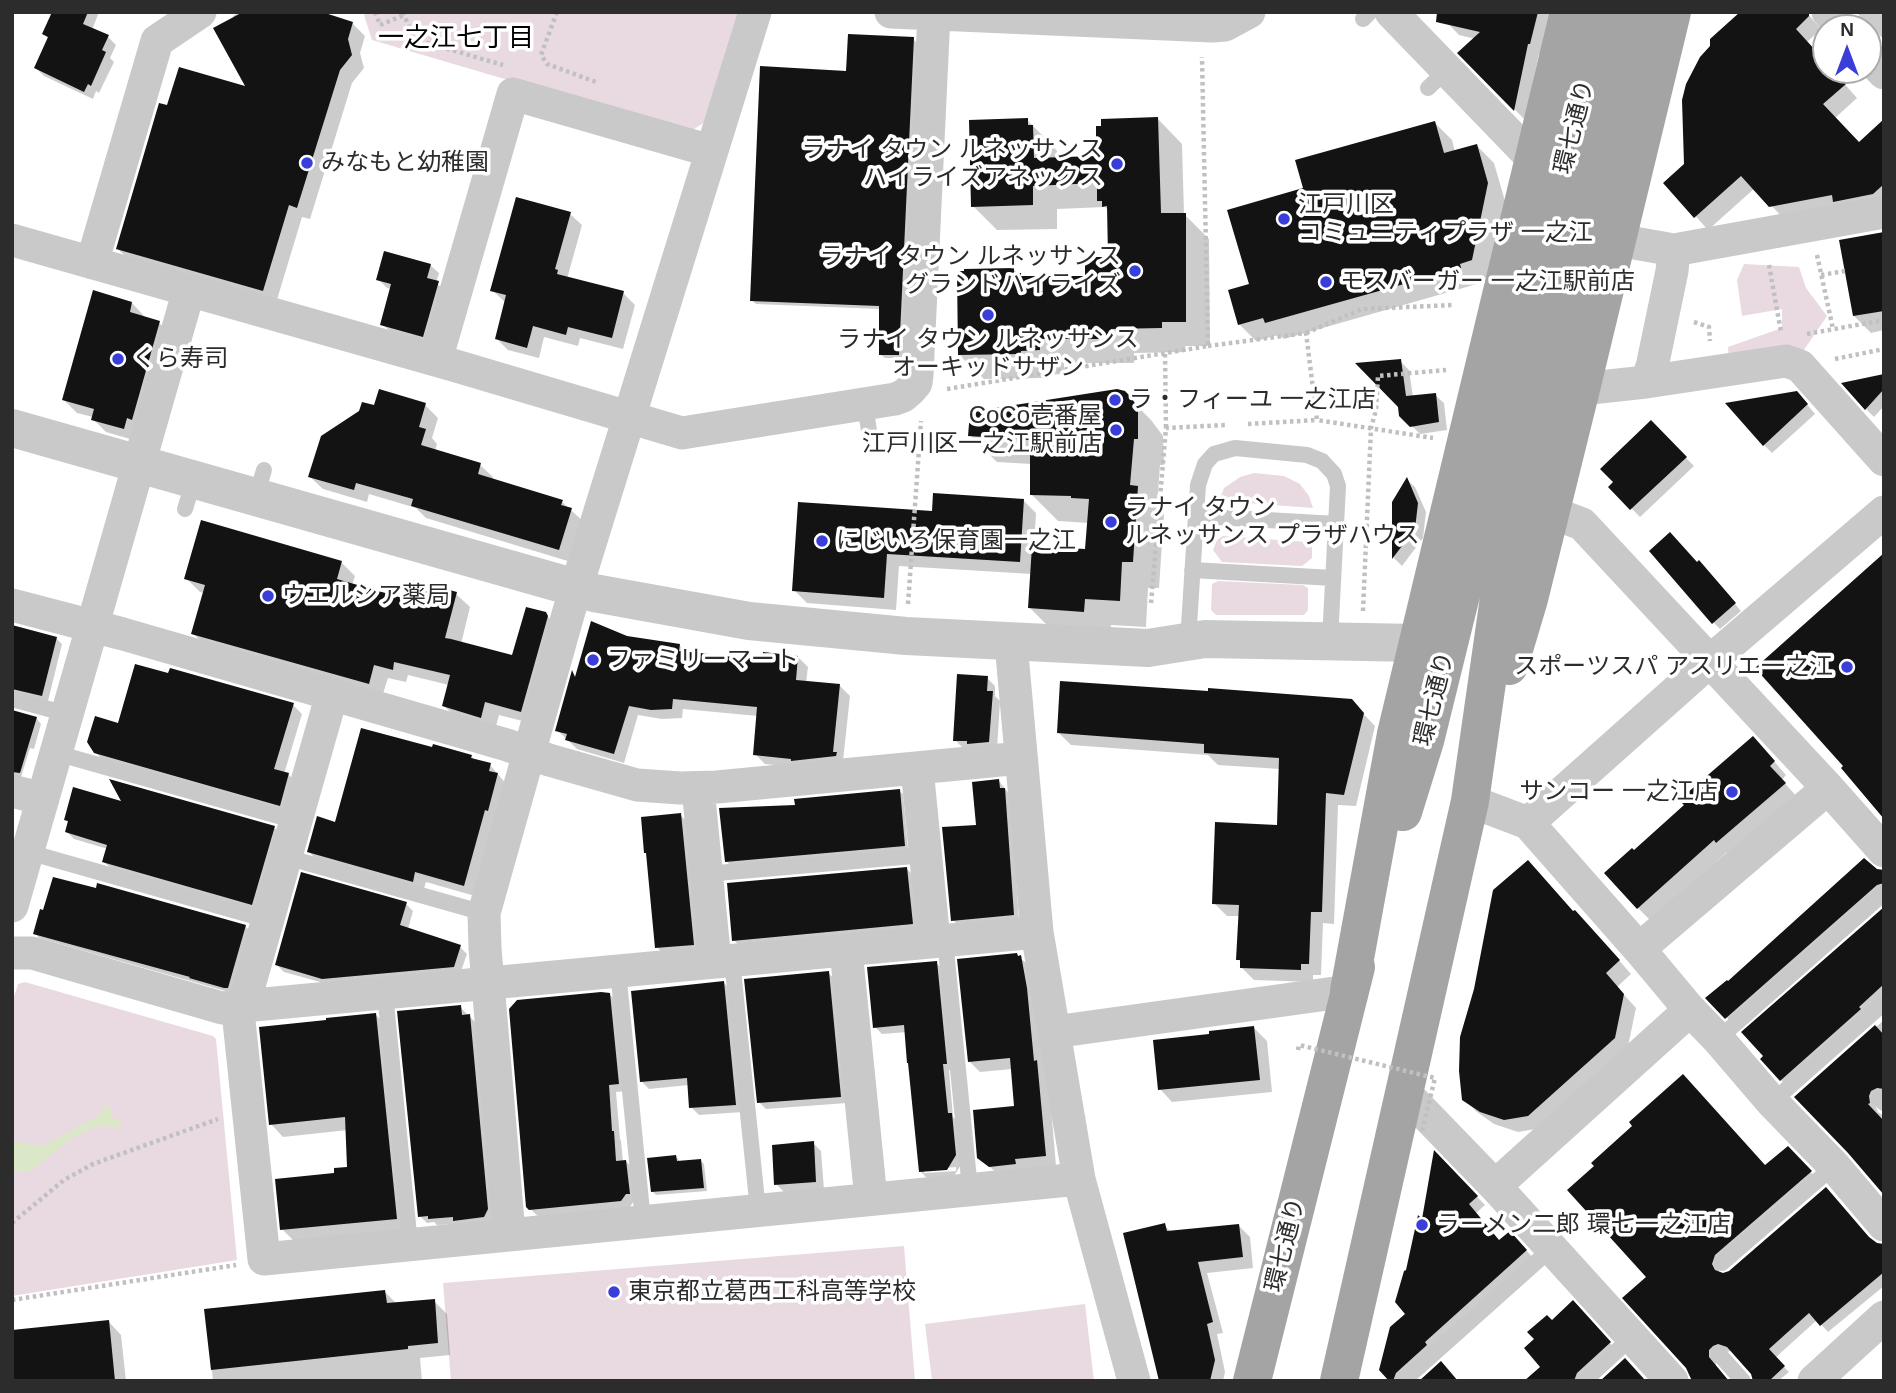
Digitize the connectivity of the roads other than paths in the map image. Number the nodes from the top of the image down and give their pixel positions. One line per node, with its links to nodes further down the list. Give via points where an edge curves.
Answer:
1 (755, 12): 11 (street)
2 (891, 12): 8 (street)
3 (1250, 12): 8 (street, via 1225,25 1212,26)
4 (1569, 12): 12 (main road)
5 (1602, 12): 30 (main road, 環七通り, bridge)
6 (1639, 12): 30 (main road, 環七通り, bridge)
7 (1672, 12): 14 (main road)
8 (934, 14): 22 (street, via 916,383 904,396 867,417 682,433)
9 (1375, 14): 12 (street, via 1438,79)
10 (187, 16): 17 (street, via 157,41)
11 (710, 151): 19 (street, via 513,94); 22 (street)
12 (1534, 160): 39 (main road)
13 (1884, 212): 16 (street)
14 (1617, 240): 16 (street); 21 (main road)
15 (36, 247): 17 (street)
16 (1674, 250): 20 (street)
17 (92, 262): 18 (street)
18 (189, 290): 19 (street); 25 (street, via 175,364)
19 (436, 360): 22 (street)
20 (1646, 382): 21 (street); 24 (street, via 1789,355)
21 (1581, 389): 26 (main road)
22 (629, 417): 33 (street)
23 (12, 428): 25 (street)
24 (1884, 460)
25 (139, 464): 33 (street, via 190,494 260,483); 35 (street)
26 (1550, 512): 40 (street, via 1582,524); 51 (main road)
27 (1884, 512): 40 (street)
28 (1196, 516): 29 (lane); 29 (lane, via 1205,464 1214,454 1235,448 1307,455 1322,461 1338,486); 31 (lane)
29 (1337, 524): 32 (lane)
30 (1497, 528): 51 (main road, 環七通り, via 1499,598); 70 (main road, 環七通り, via 1425,741)
31 (1192, 570): 32 (lane); 37 (lane)
32 (1333, 578): 36 (lane)
33 (576, 588): 38 (street, via 749,621); 44 (street)
34 (12, 605): 35 (street)
35 (93, 626): 41 (street); 43 (street)
36 (1330, 640): 37 (street); 39 (street)
37 (1188, 641): 38 (street, via 1148,648)
38 (1011, 643): 46 (street)
39 (1417, 643): 70 (main road)
40 (1710, 661): 49 (street); 53 (street)
41 (332, 694): 44 (street); 52 (street)
42 (12, 699): 43 (lane)
43 (67, 714): 45 (street)
44 (528, 752): 48 (street, via 637,785); 60 (street)
45 (56, 754): 50 (street); 52 (lane)
46 (1021, 758): 47 (street); 62 (street)
47 (917, 768): 48 (street); 55 (street)
48 (698, 788): 57 (street)
49 (1828, 788): 54 (street); 64 (street)
50 (28, 795): 58 (street)
51 (1470, 801): 53 (street); 77 (main road, 環七通り)
52 (296, 821): 56 (street)
53 (1528, 823): 64 (street)
54 (1884, 851)
55 (925, 855): 57 (lane); 63 (street)
56 (286, 857): 60 (lane); 61 (street)
57 (706, 874): 67 (street)
58 (18, 879): 61 (lane)
59 (1884, 893): 76 (lane)
60 (484, 913): 69 (street)
61 (268, 920): 73 (street)
62 (1037, 932): 63 (street); 75 (street)
63 (939, 941): 65 (street); 82 (lane)
64 (1639, 949): 74 (street)
65 (846, 950): 67 (street); 83 (street)
66 (12, 953): 73 (street, via 32,953 222,1008)
67 (724, 961): 68 (street); 84 (lane)
68 (618, 971): 69 (street); 85 (lane)
69 (488, 983): 71 (street); 87 (street)
70 (1349, 991): 75 (street); 95 (main road, 環七通り)
71 (385, 993): 73 (street); 88 (lane)
72 (1884, 1003): 78 (lane)
73 (244, 1006): 88 (street, via 239,1021 264,1259)
74 (1689, 1010): 76 (street); 81 (street)
75 (1055, 1032): 80 (street)
76 (1718, 1039): 78 (street)
77 (1405, 1093): 81 (street); 96 (main road, 環七通り)
78 (1772, 1102): 79 (street)
79 (1834, 1166): 86 (street); 90 (lane)
80 (1079, 1179): 82 (street); 94 (street)
81 (1495, 1186): 89 (street)
82 (970, 1189): 83 (street)
83 (871, 1199): 84 (street)
84 (758, 1210): 85 (street)
85 (643, 1221): 87 (street)
86 (1884, 1225)
87 (509, 1234): 88 (street)
88 (410, 1244)
89 (1552, 1248): 92 (street); 97 (lane)
90 (1723, 1264)
91 (1884, 1317): 101 (street)
92 (1632, 1337): 98 (lane); 99 (street)
93 (1719, 1354): 100 (lane)
94 (1135, 1381)
95 (1252, 1381)
96 (1339, 1381)
97 (1403, 1381)
98 (1584, 1381)
99 (1672, 1381)
100 (1743, 1381)
101 (1814, 1381)

